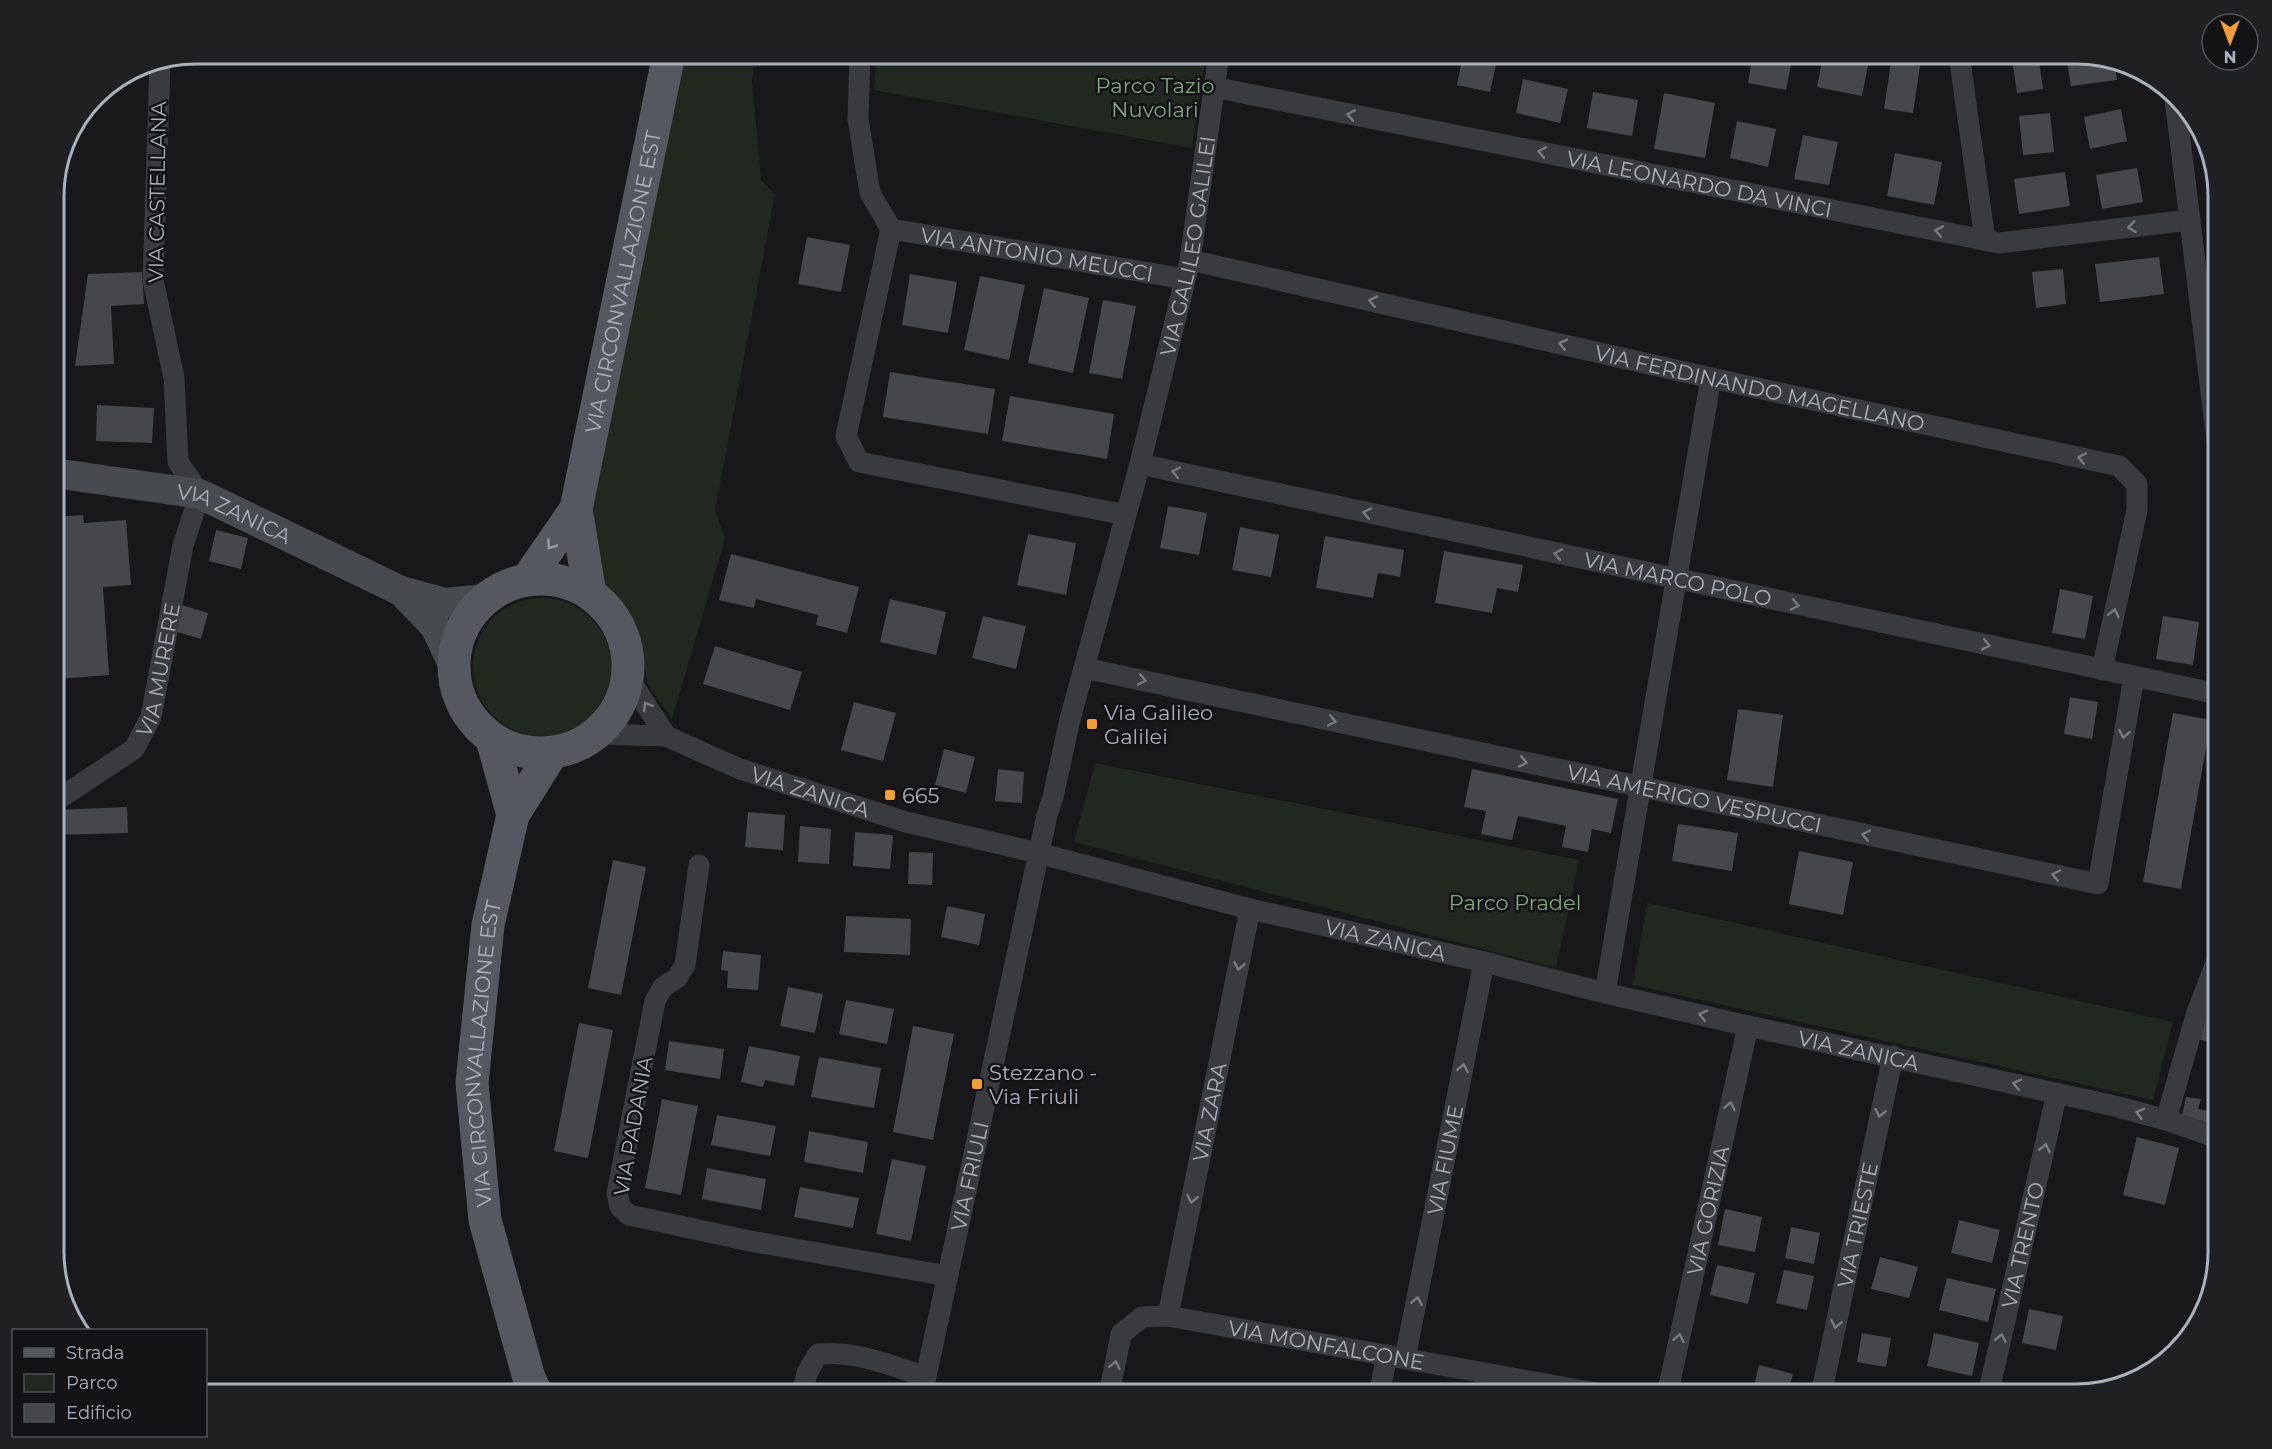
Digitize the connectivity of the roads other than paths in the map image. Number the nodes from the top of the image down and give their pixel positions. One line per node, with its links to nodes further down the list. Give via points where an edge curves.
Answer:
1 (667, 64): 17 (main road, VIA CIRCONVALLAZIONE EST)
2 (860, 64): 9 (street, via 858,119 870,193)
3 (1217, 64): 6 (street, VIA GALILEO GALILEI)
4 (1960, 64): 10 (street)
5 (160, 70): 16 (street, VIA CASTELLANA, via 153,280 174,378 178,462)
6 (1214, 87): 10 (street, VIA LEONARDO DA VINCI, one-way to 6); 11 (street, VIA GALILEO GALILEI)
7 (2176, 111): 8 (street)
8 (2190, 220): 10 (street, VIA LEONARDO DA VINCI, one-way to 10, via 1999,243); 12 (street)
9 (891, 229): 11 (street, VIA ANTONIO MEUCCI); 18 (street, via 846,436 859,462)
10 (1985, 240)
11 (1187, 269): 13 (street, VIA FERDINANDO MAGELLANO, one-way to 11); 14 (street, VIA GALILEO GALILEI)
12 (2208, 344)
13 (1711, 378): 19 (street); 26 (street, VIA FERDINANDO MAGELLANO, one-way to 13, via 2137,510 2137,484 2119,466)
14 (1140, 464): 18 (street, VIA GALILEO GALILEI); 19 (street, VIA MARCO POLO, one-way to 14)
15 (65, 475): 16 (street, VIA ZANICA)
16 (200, 494): 21 (street, VIA ZANICA); 35 (street, VIA MURERE, via 183,545 151,717 134,749)
17 (576, 509): 20 (main road, VIA CIRCONVALLAZIONE EST, one-way to 20); 22 (main road, VIA CIRCONVALLAZIONE EST)
18 (1126, 515): 25 (street, VIA GALILEO GALILEI)
19 (1676, 579): 26 (street, VIA MARCO POLO, one-way to 26); 34 (street)
20 (527, 580): 22 (main road, via 559,581); 23 (main road)
21 (401, 591): 23 (street, VIA ZANICA, via 445,603); 24 (street, VIA ZANICA, via 435,626)
22 (590, 594): 27 (main road, via 608,609 621,630 628,653)
23 (485, 599): 24 (main road, via 462,628)
24 (453, 664): 32 (main road, via 458,693 471,719)
25 (1084, 668): 34 (street, VIA AMERIGO VESPUCCI, one-way to 34); 37 (street, VIA GALILEO GALILEI)
26 (2102, 670): 28 (street, VIA MARCO POLO)
27 (628, 677): 30 (main road, via 618,708); 31 (street, one-way to 27)
28 (2134, 677): 29 (street, VIA MARCO POLO); 34 (street, VIA AMERIGO VESPUCCI, one-way to 34, via 2098,884)
29 (2208, 692)
30 (597, 734): 31 (street, VIA ZANICA); 33 (main road, via 576,747)
31 (666, 736): 37 (street, VIA ZANICA, via 740,769 809,792 906,822)
32 (492, 739): 33 (main road, via 521,752); 36 (main road, VIA CIRCONVALLAZIONE EST)
33 (552, 753): 36 (main road, VIA CIRCONVALLAZIONE EST)
34 (1641, 788): 42 (street)
35 (65, 795)
36 (513, 815): 51 (main road, VIA CIRCONVALLAZIONE EST, via 488,925 472,1083 485,1220)
37 (1038, 853): 39 (street, VIA ZANICA); 48 (street, VIA FRIULI)
38 (699, 865): 48 (street, VIA PADANIA, via 685,965 655,1001 617,1193 620,1207 629,1215 728,1236)
39 (1250, 909): 40 (street, VIA ZANICA); 49 (street, VIA ZARA, one-way to 49)
40 (1484, 962): 42 (street, VIA ZANICA); 50 (street, VIA FIUME, one-way to 40)
41 (2208, 984): 46 (street)
42 (1605, 993): 43 (street, VIA ZANICA, one-way to 42)
43 (1748, 1026): 44 (street, VIA ZANICA); 58 (street, VIA GORIZIA, one-way to 43)
44 (1893, 1056): 45 (street, VIA ZANICA, one-way to 44); 59 (street, VIA TRIESTE, one-way to 59)
45 (2057, 1093): 46 (street, VIA ZANICA, one-way to 45); 60 (street, VIA TRENTO, one-way to 45)
46 (2166, 1120): 47 (street, VIA ZANICA)
47 (2208, 1135)
48 (948, 1276): 54 (street, VIA FRIULI)
49 (1168, 1316): 50 (street, VIA MONFALCONE); 55 (street, VIA MONFALCONE, one-way to 49, via 1121,1334 1142,1317)
50 (1396, 1356): 56 (street, VIA FIUME); 57 (street, VIA MONFALCONE)
51 (532, 1384)
52 (804, 1384): 53 (street, via 818,1354 837,1352 894,1366)
53 (921, 1384)
54 (924, 1384)
55 (1111, 1384)
56 (1384, 1384)
57 (1537, 1384)
58 (1669, 1384)
59 (1823, 1384)
60 (1991, 1384)

